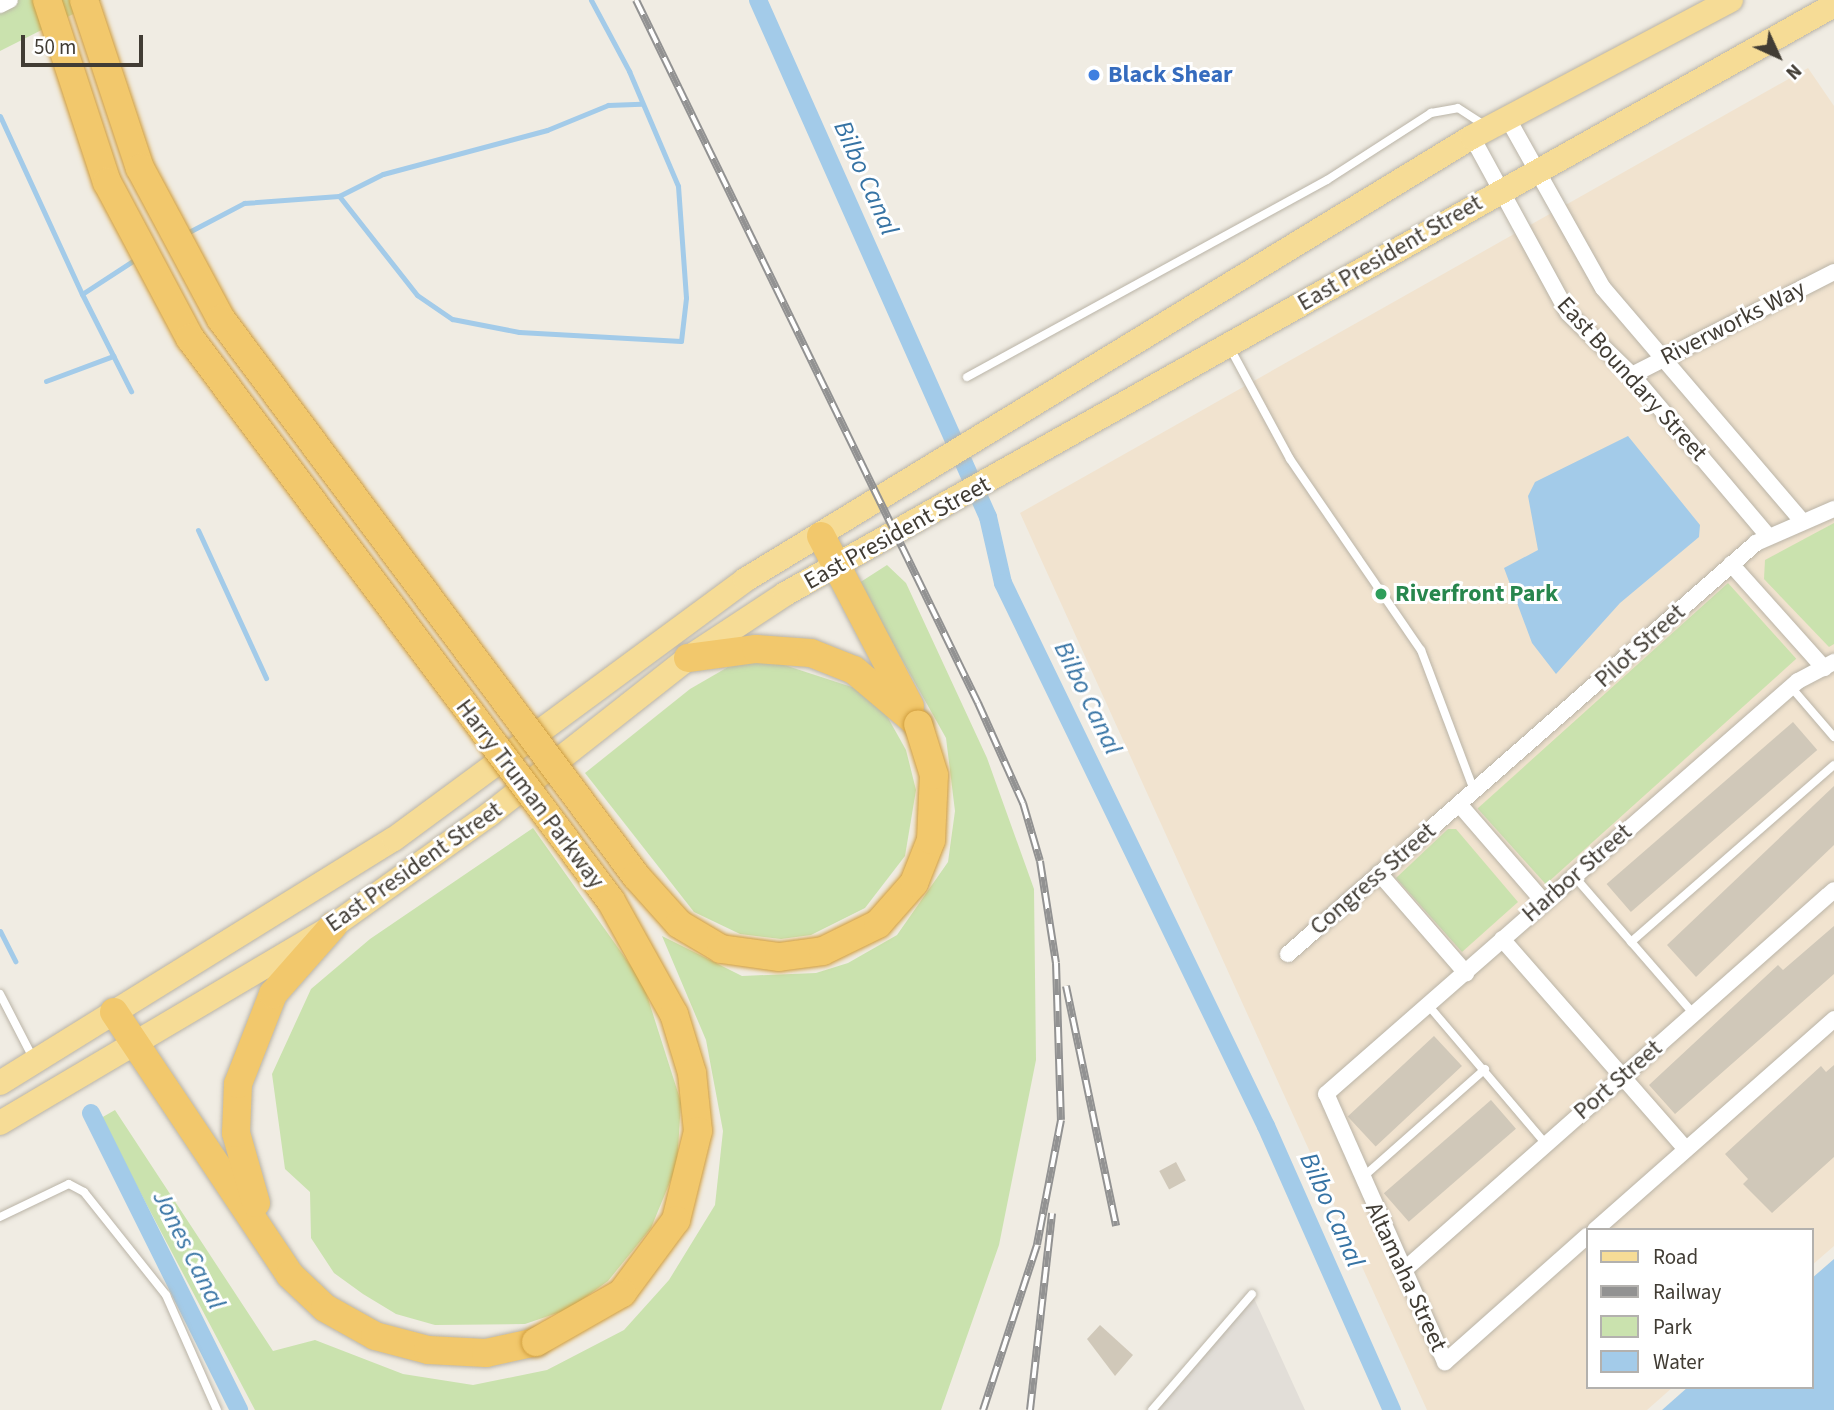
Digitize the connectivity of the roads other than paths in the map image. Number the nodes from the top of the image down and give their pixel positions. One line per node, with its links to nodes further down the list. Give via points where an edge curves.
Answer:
1 (10, 0): 5 (street)
2 (47, 0): 57 (highway, Harry Truman Parkway, bridge, via 107,182 190,338 611,901 674,1013 697,1102 687,1193 660,1247 622,1293 536,1342 486,1353 402,1345 333,1313)
3 (85, 0): 24 (highway, Harry Truman Parkway, bridge, via 140,168 227,329 636,876 679,924 729,951 779,957 823,951 878,923 914,884 931,839 934,775)
4 (1731, 0): 7 (main road, East President Street)
5 (0, 5)
6 (1834, 5): 8 (main road, East President Street)
7 (1490, 128): 8 (street, East Boundary Street); 9 (street, East Boundary Street); 14 (lane, via 1458,108 1431,113 1327,180); 17 (main road, East President Street)
8 (1536, 169): 9 (main road, East President Street); 12 (street, East Boundary Street, via 1591,270)
9 (1501, 189): 11 (main road, East President Street); 13 (street, East Boundary Street, via 1568,313)
10 (1834, 272): 12 (street, Riverworks Way)
11 (1228, 345): 20 (main road, East President Street); 27 (lane, via 1290,459 1420,650)
12 (1661, 358): 13 (street, Riverworks Way); 16 (street, East Boundary Street)
13 (1632, 375): 18 (street, East Boundary Street)
14 (967, 377)
15 (1834, 509): 16 (street, Pilot Street)
16 (1800, 519): 18 (street, Pilot Street)
17 (821, 536): 20 (highway, Harry Truman Parkway); 40 (main road, East President Street, via 687,619 394,839)
18 (1768, 536): 19 (street, Pilot Street)
19 (1731, 565): 22 (street); 27 (street, Pilot Street)
20 (835, 566): 21 (main road, East President Street); 24 (highway, Harry Truman Parkway)
21 (688, 658): 24 (highway, via 756,649 811,653 874,683); 33 (main road, East President Street, via 490,814)
22 (1829, 665): 23 (street, Harbor Street)
23 (1791, 687): 25 (lane); 30 (street, Harbor Street)
24 (918, 724)
25 (1834, 737)
26 (1834, 765): 35 (lane)
27 (1474, 790): 28 (street, Pilot Street)
28 (1459, 804): 29 (street, Congress Street); 32 (street)
29 (1379, 873): 36 (street, Congress Street); 37 (street)
30 (1573, 875): 32 (street, Harbor Street); 35 (lane)
31 (1834, 890): 41 (street, Port Street)
32 (1543, 901): 34 (street, Harbor Street)
33 (333, 926): 43 (main road, East President Street); 57 (highway, via 273,994 238,1084 236,1133 245,1181)
34 (1502, 940): 37 (street, Harbor Street); 46 (street)
35 (1631, 942): 41 (lane)
36 (1288, 954)
37 (1466, 973): 39 (street, Harbor Street)
38 (0, 994): 44 (lane)
39 (1428, 1004): 45 (lane); 48 (street, Harbor Street)
40 (114, 1012): 43 (highway); 44 (main road, East President Street)
41 (1693, 1013): 46 (street, Port Street)
42 (1834, 1019): 51 (street)
43 (135, 1042): 49 (main road, East President Street); 57 (highway)
44 (35, 1061): 47 (main road, East President Street)
45 (1485, 1069): 50 (lane); 52 (lane)
46 (1623, 1078): 50 (street, Port Street); 51 (street)
47 (0, 1083)
48 (1326, 1094): 52 (street, Altamaha Street)
49 (0, 1123)
50 (1544, 1142): 56 (street, Port Street)
51 (1686, 1149): 54 (street)
52 (1361, 1178): 56 (street, Altamaha Street)
53 (0, 1217): 59 (lane, via 69,1184 84,1192 166,1295)
54 (1597, 1228)
55 (1586, 1237): 56 (street, Altamaha Street, via 1445,1362)
56 (1403, 1271)
57 (290, 1275)
58 (1252, 1294): 60 (lane)
59 (217, 1410)
60 (1152, 1410)

